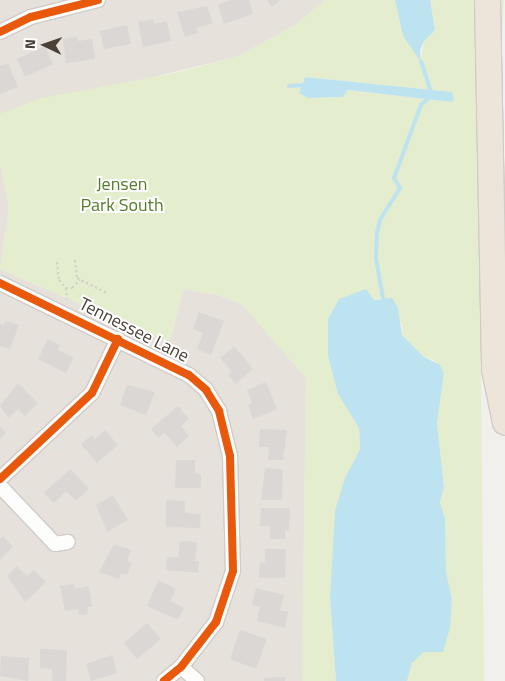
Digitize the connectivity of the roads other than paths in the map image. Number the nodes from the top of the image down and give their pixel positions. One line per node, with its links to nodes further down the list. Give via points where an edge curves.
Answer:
1 (98, 0): 3 (street, via 31,17)
2 (487, 0): 6 (highway, via 494,369)
3 (0, 32)
4 (0, 284): 5 (street, Tennessee Lane)
5 (118, 339): 7 (street, via 92,393); 10 (street, Tennessee Lane, via 189,375 206,390 219,410 230,456 233,571 216,622)
6 (505, 422)
7 (0, 480)
8 (0, 486): 9 (street, via 55,544)
9 (68, 542)
10 (181, 667): 11 (street, Tennessee Lane); 12 (street)
11 (164, 681)
12 (197, 681)

